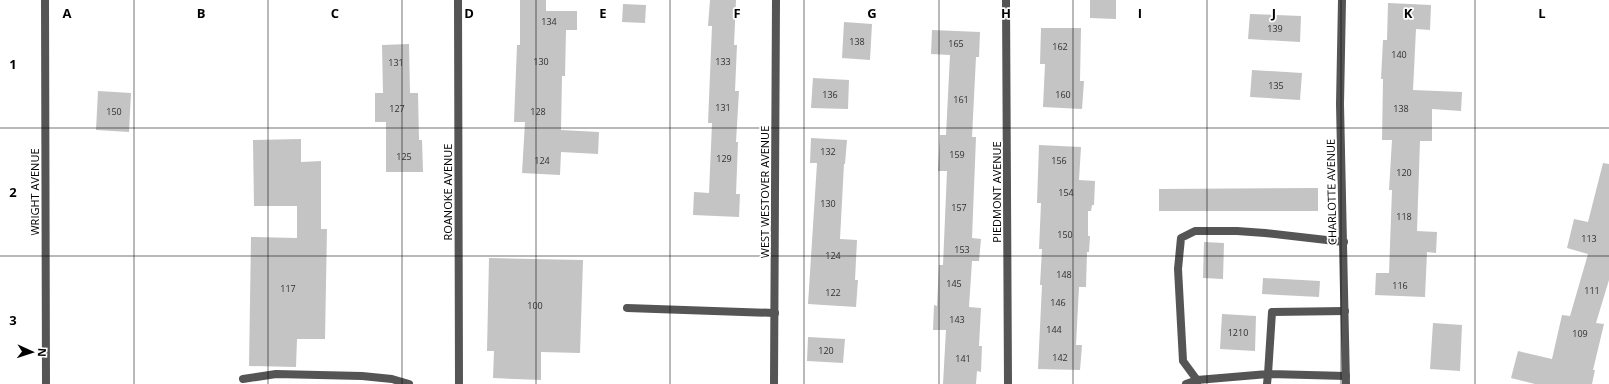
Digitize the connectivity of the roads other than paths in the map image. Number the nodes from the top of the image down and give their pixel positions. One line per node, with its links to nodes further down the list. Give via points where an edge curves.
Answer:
1 (45, 0): 14 (street, WRIGHT AVENUE)
2 (458, 0): 16 (street, ROANOKE AVENUE)
3 (776, 0): 9 (street, WEST WESTOVER AVENUE)
4 (1006, 0): 18 (street, PIEDMONT AVENUE)
5 (1342, 0): 6 (street, CHARLOTTE AVENUE, via 1340,104)
6 (1344, 242): 8 (street, CHARLOTTE AVENUE); 13 (street, via 1230,231 1195,231 1181,238 1178,269 1183,361)
7 (627, 308): 9 (street)
8 (1345, 311): 10 (street, via 1272,312); 12 (street, CHARLOTTE AVENUE)
9 (775, 313): 17 (street, WEST WESTOVER AVENUE)
10 (1268, 374): 12 (street); 13 (street); 20 (street)
11 (243, 379): 15 (street, via 276,374 362,376 392,379)
12 (1346, 380)
13 (1197, 382): 19 (street)
14 (46, 384)
15 (409, 384)
16 (459, 384)
17 (774, 384)
18 (1008, 384)
19 (1186, 384)
20 (1267, 384)

